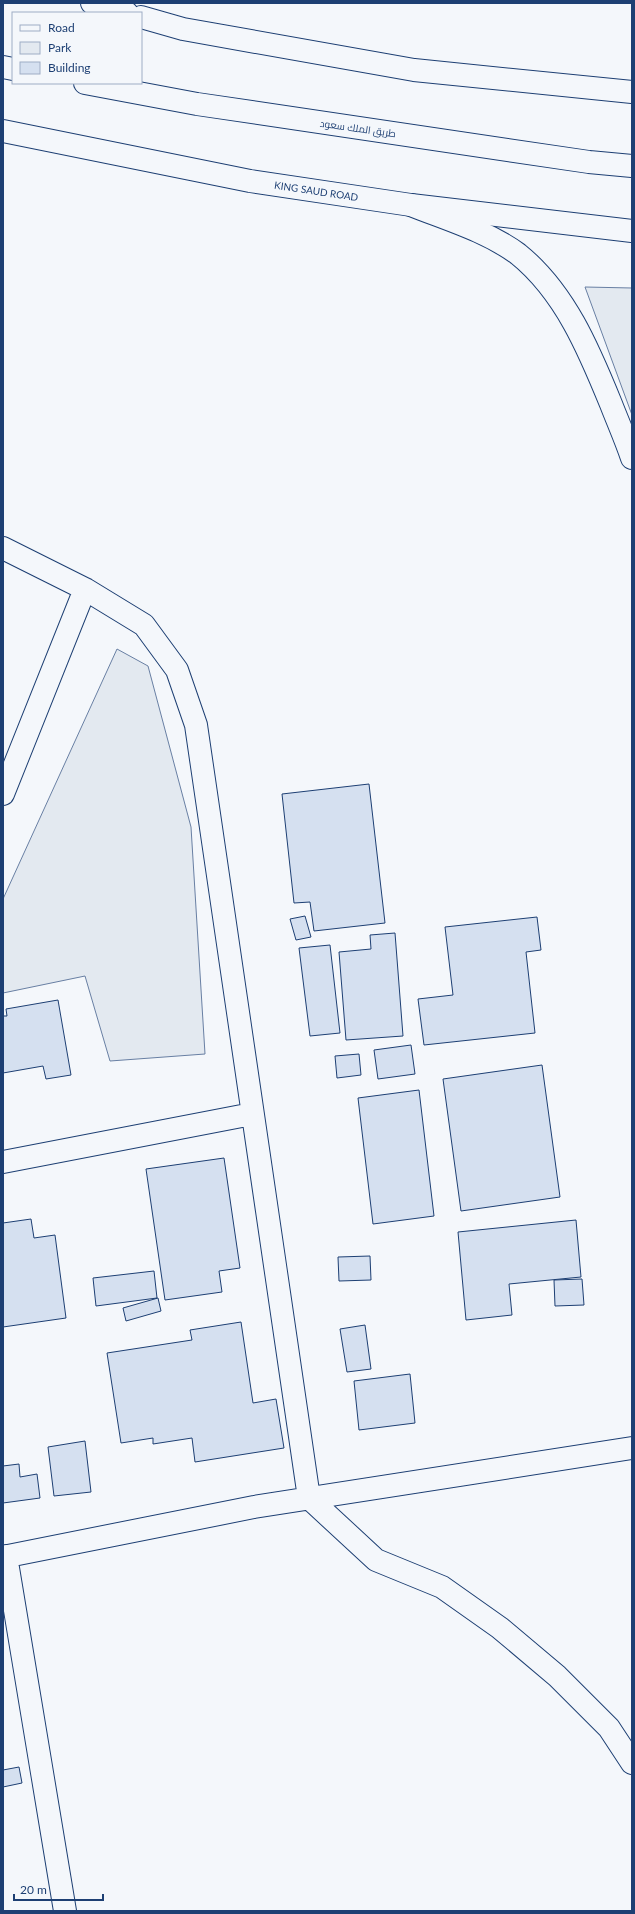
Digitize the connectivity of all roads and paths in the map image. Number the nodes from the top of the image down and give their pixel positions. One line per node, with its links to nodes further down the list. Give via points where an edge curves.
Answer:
1 (92, 3): 2 (street)
2 (124, 12)
3 (142, 17): 5 (street, via 183,29 414,70)
4 (90, 84): 7 (street, طريق الملك سعود, via 213,107 589,162)
5 (632, 92)
6 (3, 131): 8 (street, KING SAUD ROAD, via 250,181)
7 (632, 166)
8 (411, 205): 9 (street, KING SAUD ROAD); 10 (street, via 484,234 516,254 540,274 567,310 594,362)
9 (632, 231)
10 (632, 458)
11 (3, 548): 12 (street)
12 (85, 589): 13 (street); 14 (street, via 144,625 177,670 196,725)
13 (3, 794)
14 (252, 1114): 15 (street); 17 (street)
15 (3, 1162)
16 (632, 1448): 17 (street)
17 (309, 1498): 18 (street); 19 (street, via 376,1560 442,1587 500,1628 557,1676 609,1728)
18 (4, 1556): 20 (street)
19 (632, 1763)
20 (65, 1911)

